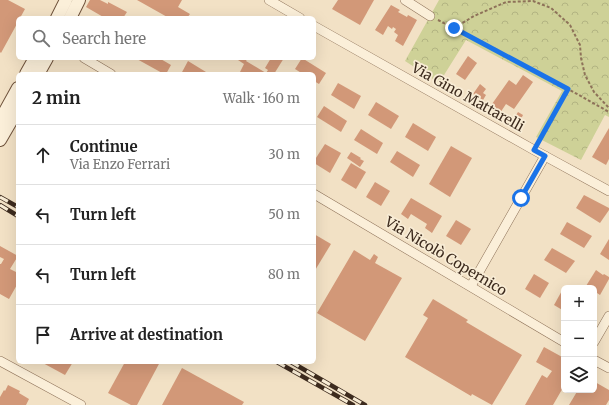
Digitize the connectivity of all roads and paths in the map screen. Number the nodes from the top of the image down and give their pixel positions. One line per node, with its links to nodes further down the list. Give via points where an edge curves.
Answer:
1 (66, 0): 5 (main road)
2 (79, 0): 6 (main road)
3 (269, 0): 7 (street)
4 (405, 0): 8 (street)
5 (58, 16)
6 (71, 16)
7 (297, 16)
8 (430, 16): 10 (path)
9 (316, 27): 24 (street, Via Gino Mattarelli)
10 (454, 28): 17 (path); 19 (path, via 506,2 533,1 551,8 570,25 580,45 585,75 594,92)
11 (34, 60): 14 (main road)
12 (46, 60): 15 (main road)
13 (87, 60): 16 (street)
14 (27, 72)
15 (39, 72)
16 (108, 72)
17 (568, 89): 21 (path); 24 (path)
18 (16, 92): 22 (main road)
19 (609, 108)
20 (16, 112): 23 (main road)
21 (609, 112)
22 (0, 124)
23 (0, 140)
24 (534, 150): 25 (street, Via Gino Mattarelli)
25 (545, 156): 26 (street, Via Gino Mattarelli); 28 (street)
26 (609, 191)
27 (316, 195): 28 (street, Via Nicolò Copernico)
28 (471, 286): 31 (street, Via Nicolò Copernico)
29 (609, 316): 30 (street)
30 (597, 337)
31 (561, 340)
32 (0, 362): 35 (street)
33 (597, 362): 34 (street)
34 (609, 368)
35 (81, 405)

